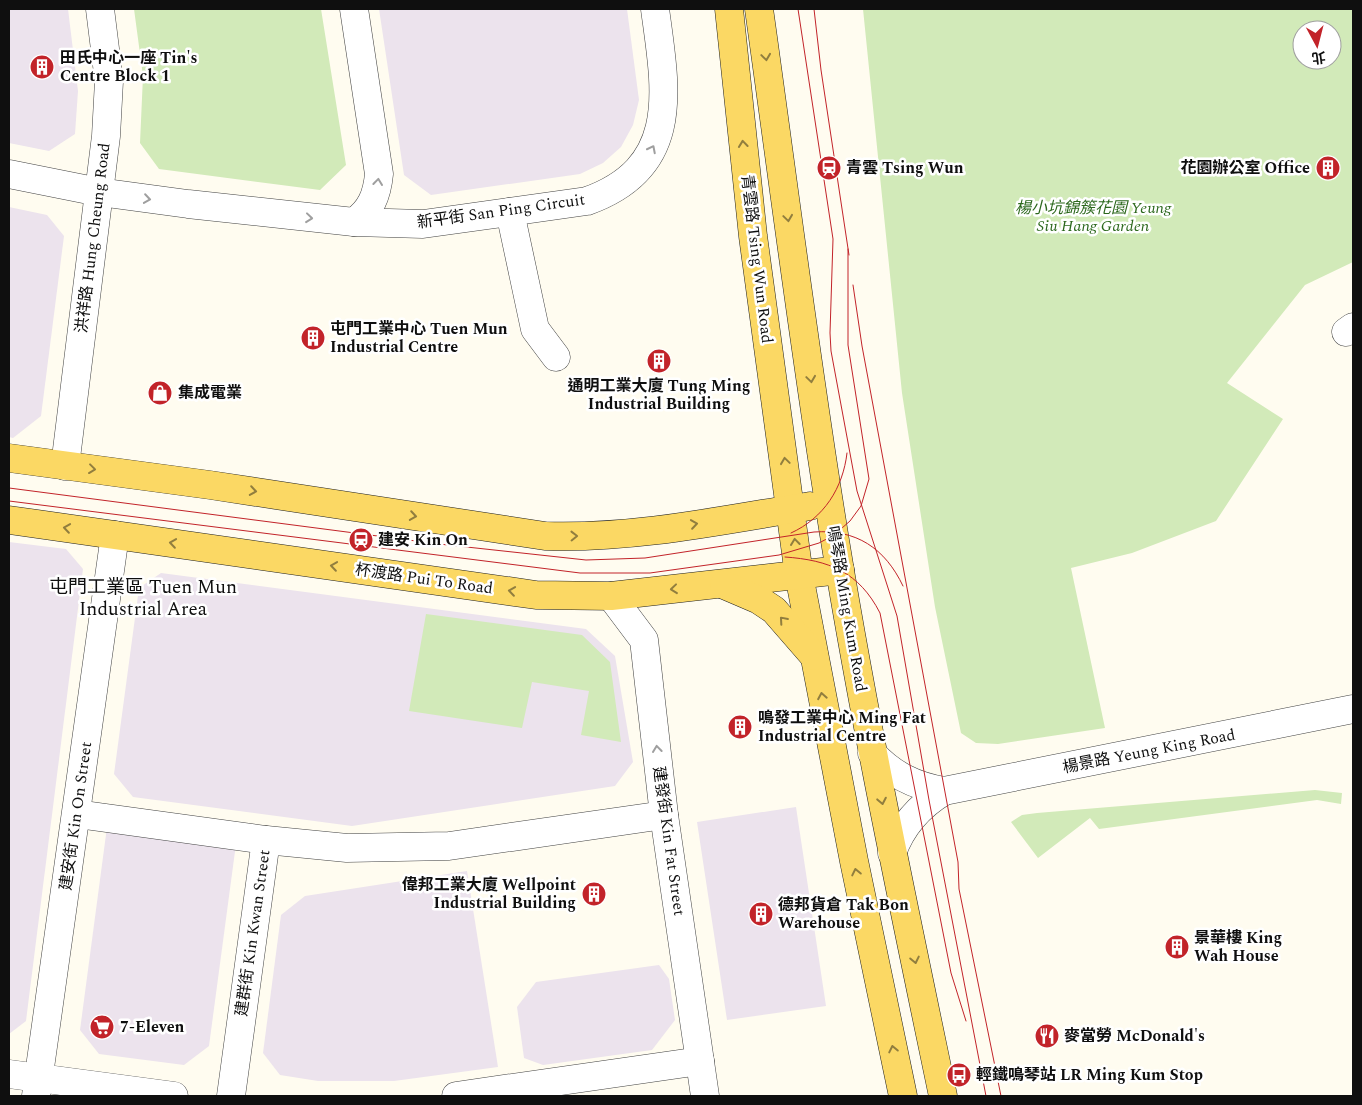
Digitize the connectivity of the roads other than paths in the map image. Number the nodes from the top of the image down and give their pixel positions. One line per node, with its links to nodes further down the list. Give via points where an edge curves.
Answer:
1 (100, 9): 7 (street, 洪祥路 Hung Cheung Road, via 109,81)
2 (354, 9): 9 (street, one-way to 2, via 372,204 378,191 379,174)
3 (656, 9): 8 (street, 新平街 San Ping Circuit, one-way to 3, via 587,201 621,186 643,165 656,139 664,107 664,73)
4 (729, 9): 14 (main road, 青雲路 Tsing Wun Road, one-way to 4, via 753,236)
5 (759, 9): 13 (main road, one-way to 13)
6 (9, 174): 7 (street, 新平街 San Ping Circuit)
7 (99, 192): 9 (street, 新平街 San Ping Circuit, one-way to 9); 12 (street, 洪祥路 Hung Cheung Road)
8 (510, 212): 9 (street, 新平街 San Ping Circuit, via 422,224); 10 (street, via 535,329)
9 (354, 222)
10 (556, 357)
11 (9, 458): 12 (main road)
12 (64, 466): 14 (main road, one-way to 14, via 545,536 576,537 646,531)
13 (829, 504): 14 (main road); 17 (main road, 鳴琴路 Ming Kum Road)
14 (791, 509): 18 (main road, one-way to 14)
15 (9, 520): 16 (main road, 杯渡路 Pui To Road, one-way to 15)
16 (115, 535): 20 (main road, 杯渡路 Pui To Road, one-way to 16, via 536,595); 25 (street, 建安街 Kin On Street)
17 (840, 570): 18 (main road, 杯渡路 Pui To Road); 23 (main road, 鳴琴路 Ming Kum Road)
18 (799, 575): 19 (main road, 杯渡路 Pui To Road); 21 (main road)
19 (722, 584): 20 (main road, 杯渡路 Pui To Road, one-way to 20); 21 (main road, one-way to 19, via 774,610)
20 (611, 596): 26 (street, 建發街 Kin Fat Street, one-way to 20, via 644,640)
21 (815, 657): 36 (main road, one-way to 21)
22 (1353, 709): 24 (street, 楊景路 Yeung King Road)
23 (872, 753): 24 (street, 楊景路 Yeung King Road, via 901,777); 28 (main road, 鳴琴路 Ming Kum Road, one-way to 28)
24 (944, 791): 28 (street, 楊景路 Yeung King Road, via 929,800 909,820)
25 (77, 814): 27 (street); 31 (street, 建安街 Kin On Street)
26 (664, 815): 27 (street, 建群街 Kin Kwan Street, via 449,846 347,848); 29 (street, 建發街 Kin Fat Street)
27 (266, 840): 33 (street, 建群街 Kin Kwan Street)
28 (892, 853): 37 (main road, 鳴琴路 Ming Kum Road, one-way to 37)
29 (700, 1061): 34 (street); 35 (street, 建發街 Kin Fat Street)
30 (9, 1074): 31 (street)
31 (37, 1087): 32 (street)
32 (174, 1096)
33 (231, 1096)
34 (456, 1096)
35 (705, 1096)
36 (903, 1096)
37 (944, 1096)

